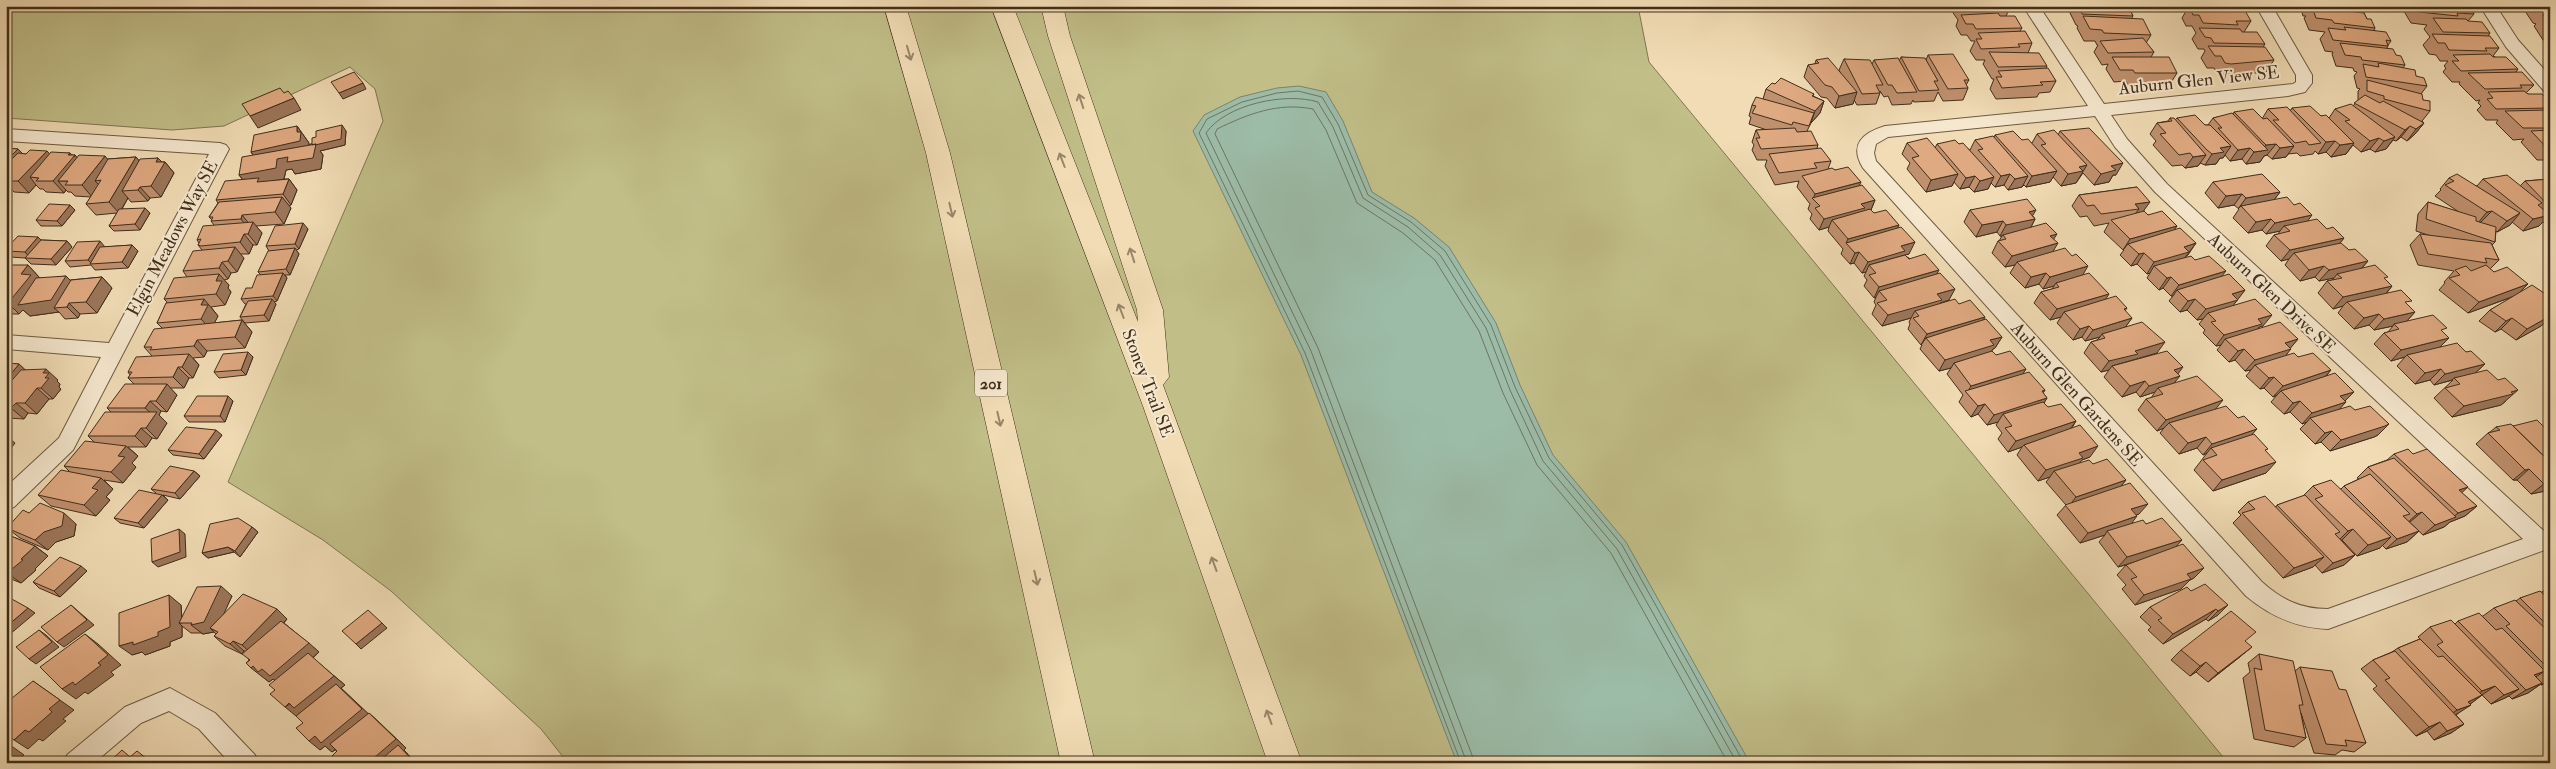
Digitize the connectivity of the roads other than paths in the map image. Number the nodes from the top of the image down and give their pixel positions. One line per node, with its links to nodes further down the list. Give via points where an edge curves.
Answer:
1 (895, 6): 17 (highway, 201, one-way to 17, via 938,153)
2 (1002, 6): 12 (highway, Stoney Trail SE, one-way to 2)
3 (1052, 6): 12 (highway, one-way to 3, via 1150,310 1059,36)
4 (2031, 6): 8 (street, Auburn Glen Drive SE)
5 (2264, 6): 8 (street, Auburn Glen View SE, via 2304,75 2304,83 2299,88)
6 (2488, 6): 7 (street, via 2512,44)
7 (2550, 87)
8 (2099, 110): 14 (street, Auburn Glen Drive SE, via 2160,188); 14 (street, Auburn Glen Gardens SE, via 1885,132 1867,141 1864,157 2254,589 2276,607 2299,617 2328,619)
9 (6, 135): 11 (street, Elgin Meadows Way SE, via 220,149)
10 (6, 342): 11 (street)
11 (114, 351): 13 (street, Elgin Meadows Way SE, via 66,444)
12 (1157, 406): 18 (highway, Stoney Trail SE, one-way to 12)
13 (6, 501)
14 (2545, 540)
15 (76, 763): 16 (street, via 133,715 170,699 207,721)
16 (246, 763)
17 (1078, 763)
18 (1285, 763)

